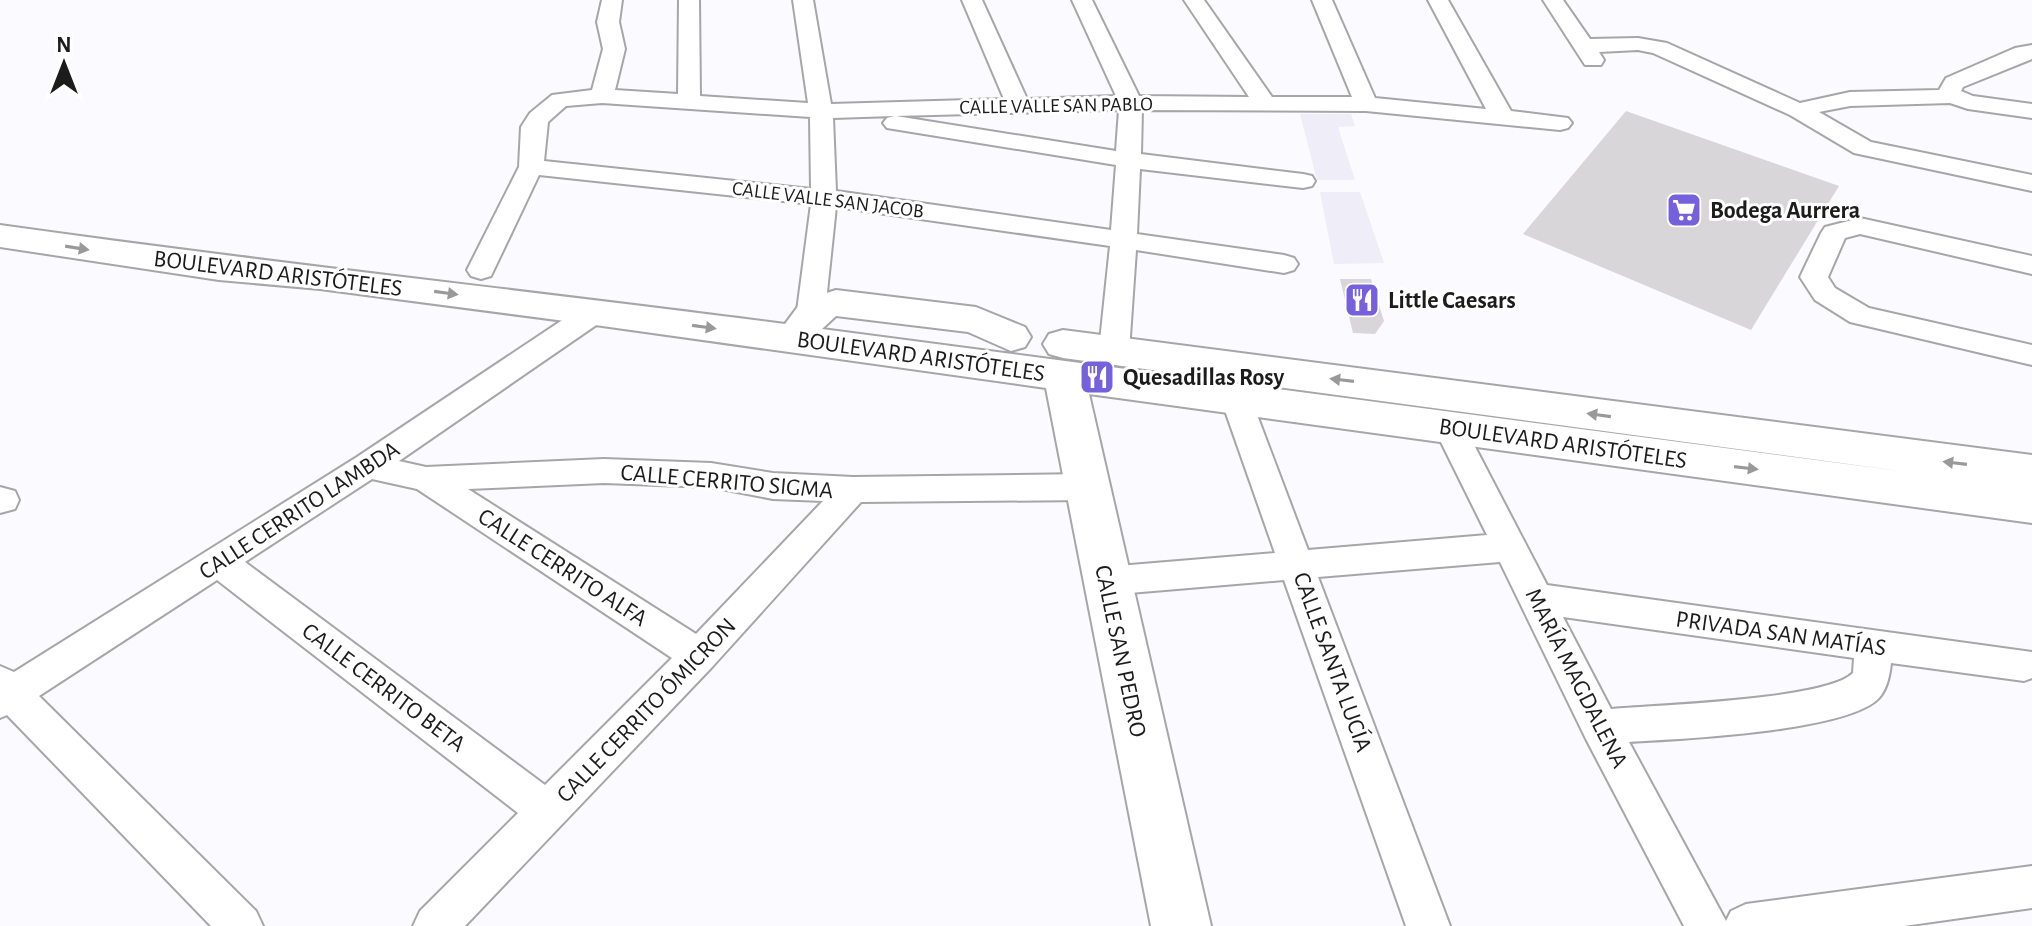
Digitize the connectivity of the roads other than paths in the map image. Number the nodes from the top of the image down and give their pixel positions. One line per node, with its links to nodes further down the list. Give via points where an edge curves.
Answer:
1 (612, 0): 11 (street, via 608,22 613,61)
2 (689, 0): 14 (street)
3 (803, 0): 19 (street)
4 (972, 0): 17 (street)
5 (1082, 0): 15 (street)
6 (1194, 0): 13 (street)
7 (1322, 0): 16 (street)
8 (1438, 0): 21 (street)
9 (1553, 0): 18 (street, via 1588,53 1638,44 1659,48)
10 (2032, 52): 12 (street, via 1954,83)
11 (602, 96): 14 (street, CALLE VALLE SAN PABLO); 24 (street, CALLE VALLE SAN PABLO, via 552,104 533,127)
12 (1953, 96): 18 (street, via 1850,99); 20 (street)
13 (1264, 102): 15 (street, CALLE VALLE SAN PABLO); 16 (street, CALLE VALLE SAN PABLO)
14 (689, 103): 19 (street, CALLE VALLE SAN PABLO)
15 (1131, 103): 17 (street, CALLE VALLE SAN PABLO); 23 (street)
16 (1366, 104): 21 (street, CALLE VALLE SAN PABLO)
17 (1018, 105): 19 (street, CALLE VALLE SAN PABLO)
18 (1798, 110): 26 (street, via 1863,148)
19 (821, 111): 23 (street); 27 (street)
20 (2032, 111)
21 (1503, 118): 22 (street, CALLE VALLE SAN PABLO)
22 (1560, 123)
23 (1127, 160): 25 (street); 30 (street)
24 (531, 167): 27 (street, CALLE VALLE SAN JACOB); 33 (street)
25 (1303, 181)
26 (2032, 183)
27 (824, 198): 30 (street, CALLE VALLE SAN JACOB); 35 (street)
28 (0, 207): 33 (street, BOULEVARD ARISTÓTELES)
29 (0, 236): 34 (street, BOULEVARD ARISTÓTELES, one-way to 34)
30 (1124, 240): 31 (street, CALLE VALLE SAN JACOB); 36 (street)
31 (1284, 264)
32 (2032, 265): 37 (street, via 1860,226 1834,233 1814,277 1825,294 1860,315)
33 (481, 270): 35 (street, BOULEVARD ARISTÓTELES)
34 (595, 312): 35 (street, BOULEVARD ARISTÓTELES, one-way to 35); 42 (street, CALLE CERRITO LAMBDA)
35 (804, 325): 36 (street, BOULEVARD ARISTÓTELES, via 1011,337); 38 (street, BOULEVARD ARISTÓTELES)
36 (1114, 351): 41 (street, BOULEVARD ARISTÓTELES, one-way to 36)
37 (2032, 355)
38 (1064, 375): 39 (street, BOULEVARD ARISTÓTELES); 45 (street, CALLE SAN PEDRO)
39 (1236, 399): 40 (street, BOULEVARD ARISTÓTELES); 51 (street, CALLE SANTA LUCÍA)
40 (1465, 430): 41 (street, BOULEVARD ARISTÓTELES, via 1525,453 1643,470 1659,469); 49 (street, MARÍA MAGDALENA)
41 (1672, 442): 43 (street, BOULEVARD ARISTÓTELES, one-way to 41); 47 (street, BOULEVARD ARISTÓTELES, one-way to 47)
42 (368, 466): 44 (street, CALLE CERRITO SIGMA); 50 (street, CALLE CERRITO LAMBDA)
43 (2032, 472)
44 (426, 479): 46 (street, CALLE CERRITO SIGMA, via 604,471 711,475 773,486); 55 (street, CALLE CERRITO ALFA)
45 (1087, 487): 46 (street, CALLE CERRITO SIGMA); 52 (street, CALLE SAN PEDRO)
46 (853, 490): 55 (street, CALLE CERRITO ÓMICRON)
47 (2012, 502): 48 (street)
48 (2032, 525)
49 (1509, 547): 51 (street); 53 (street, MARÍA MAGDALENA)
50 (219, 562): 57 (street, CALLE CERRITO LAMBDA); 59 (street, CALLE CERRITO BETA)
51 (1298, 566): 52 (street); 64 (street, CALLE SANTA LUCÍA)
52 (1106, 581): 63 (street, CALLE SAN PEDRO)
53 (1538, 599): 54 (street, PRIVADA SAN MATÍAS); 58 (street, MARÍA MAGDALENA)
54 (1872, 645): 56 (street, PRIVADA SAN MATÍAS); 58 (street, via 1866,687 1849,698 1813,707)
55 (699, 656): 59 (street, CALLE CERRITO ÓMICRON)
56 (2024, 665)
57 (4, 692): 61 (street)
58 (1600, 727): 65 (street, MARÍA MAGDALENA)
59 (549, 812): 62 (street, CALLE CERRITO ÓMICRON)
60 (2032, 887): 66 (street)
61 (241, 926)
62 (435, 926)
63 (1181, 926)
64 (1428, 926)
65 (1707, 926)
66 (1746, 926)

